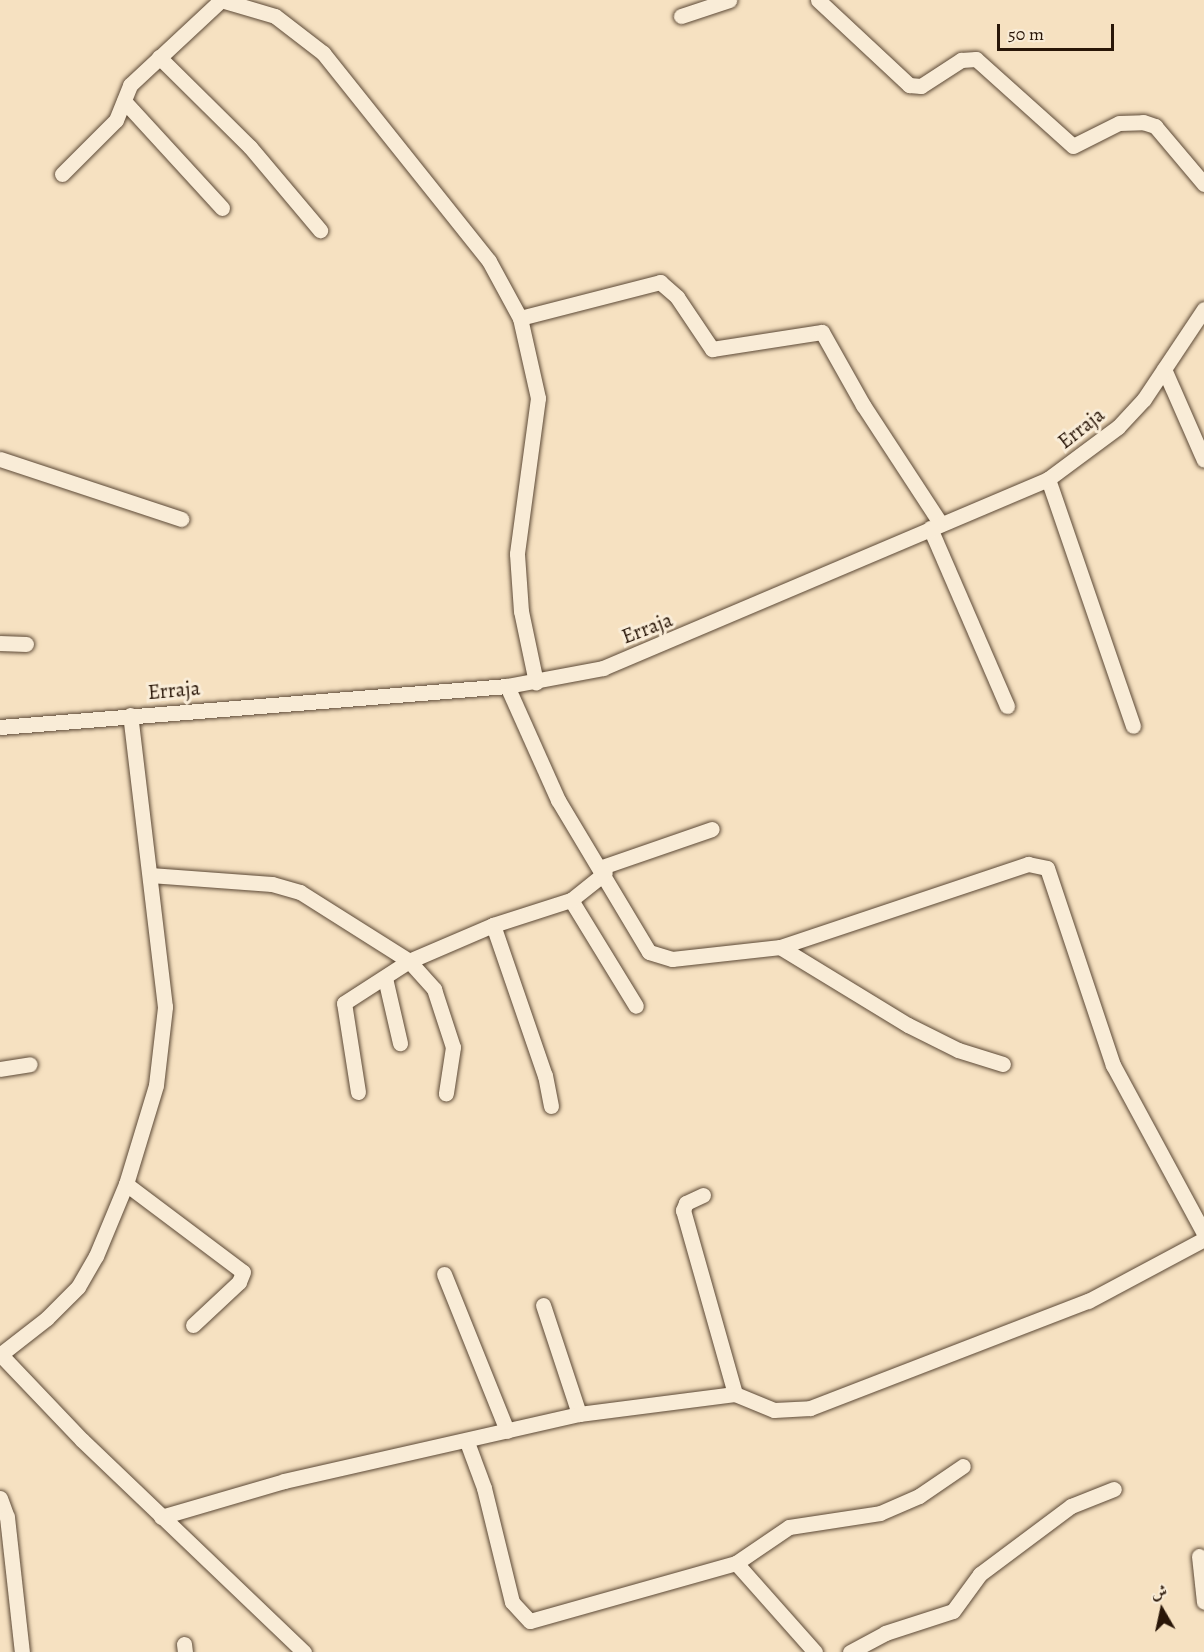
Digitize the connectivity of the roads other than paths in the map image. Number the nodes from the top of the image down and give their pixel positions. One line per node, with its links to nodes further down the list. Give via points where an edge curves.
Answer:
1 (221, 0): 4 (street); 6 (street)
2 (729, 0): 5 (street)
3 (818, 0): 9 (street, via 909,85 921,86 961,60 976,59 1072,146 1119,123 1143,122 1155,126)
4 (257, 4): 13 (street, via 298,30 323,53 489,261)
5 (681, 16)
6 (159, 57): 7 (street, via 130,85); 11 (street, via 250,147)
7 (124, 101): 8 (street, via 116,120); 10 (street)
8 (62, 174)
9 (1204, 184)
10 (222, 208)
11 (320, 230)
12 (1204, 309): 14 (street, Erraja)
13 (520, 318): 19 (street, via 660,282 677,297 712,349 822,332); 22 (street, via 538,398 517,554 521,611)
14 (1164, 369): 16 (street); 17 (street, Erraja, via 1118,427)
15 (0, 459): 18 (street)
16 (1204, 460)
17 (1048, 479): 19 (street, Erraja); 26 (street)
18 (181, 519)
19 (935, 526): 22 (street, Erraja, via 705,628 603,668); 24 (street)
20 (0, 643): 21 (street)
21 (26, 644)
22 (536, 682): 23 (street, Erraja)
23 (507, 686): 25 (street, Erraja); 29 (street, via 558,800)
24 (1007, 706)
25 (130, 714): 27 (street, Erraja); 30 (street)
26 (1133, 726)
27 (0, 727)
28 (712, 829): 29 (street)
29 (604, 870): 31 (street); 33 (street, via 646,947 660,958)
30 (150, 875): 34 (street, via 272,884 300,892); 44 (street, via 165,1007 164,1046)
31 (572, 900): 32 (street); 36 (street)
32 (493, 925): 34 (street); 43 (street, via 545,1076)
33 (780, 947): 39 (street, via 908,1024 958,1050); 46 (street, via 1028,864 1047,867 1113,1065)
34 (409, 961): 35 (street); 42 (street, via 434,989 453,1047)
35 (385, 978): 37 (street); 41 (street, via 351,995 342,1010)
36 (636, 1006)
37 (400, 1043)
38 (30, 1064): 40 (street)
39 (1003, 1064)
40 (0, 1069)
41 (358, 1092)
42 (446, 1093)
43 (551, 1106)
44 (126, 1184): 50 (street, via 243,1272 239,1282); 51 (street, via 78,1287 47,1318)
45 (703, 1195): 52 (street, via 686,1203 683,1210)
46 (1204, 1233)
47 (1204, 1239): 52 (street, via 1088,1300 810,1408 774,1410)
48 (444, 1274): 54 (street)
49 (543, 1305): 53 (street)
50 (194, 1325)
51 (0, 1354): 59 (street)
52 (735, 1394): 53 (street)
53 (579, 1414): 54 (street)
54 (507, 1431): 55 (street)
55 (467, 1442): 59 (street, via 284,1481); 61 (street, via 484,1488 512,1602 530,1622)
56 (963, 1466): 61 (street, via 919,1496 880,1513 789,1527)
57 (1114, 1489): 66 (street, via 1071,1506 980,1574 953,1611 885,1633)
58 (0, 1498): 63 (street, via 7,1516)
59 (161, 1517): 64 (street)
60 (1199, 1556): 62 (street)
61 (736, 1563): 65 (street)
62 (1204, 1602)
63 (22, 1652)
64 (304, 1652)
65 (814, 1652)
66 (850, 1652)

